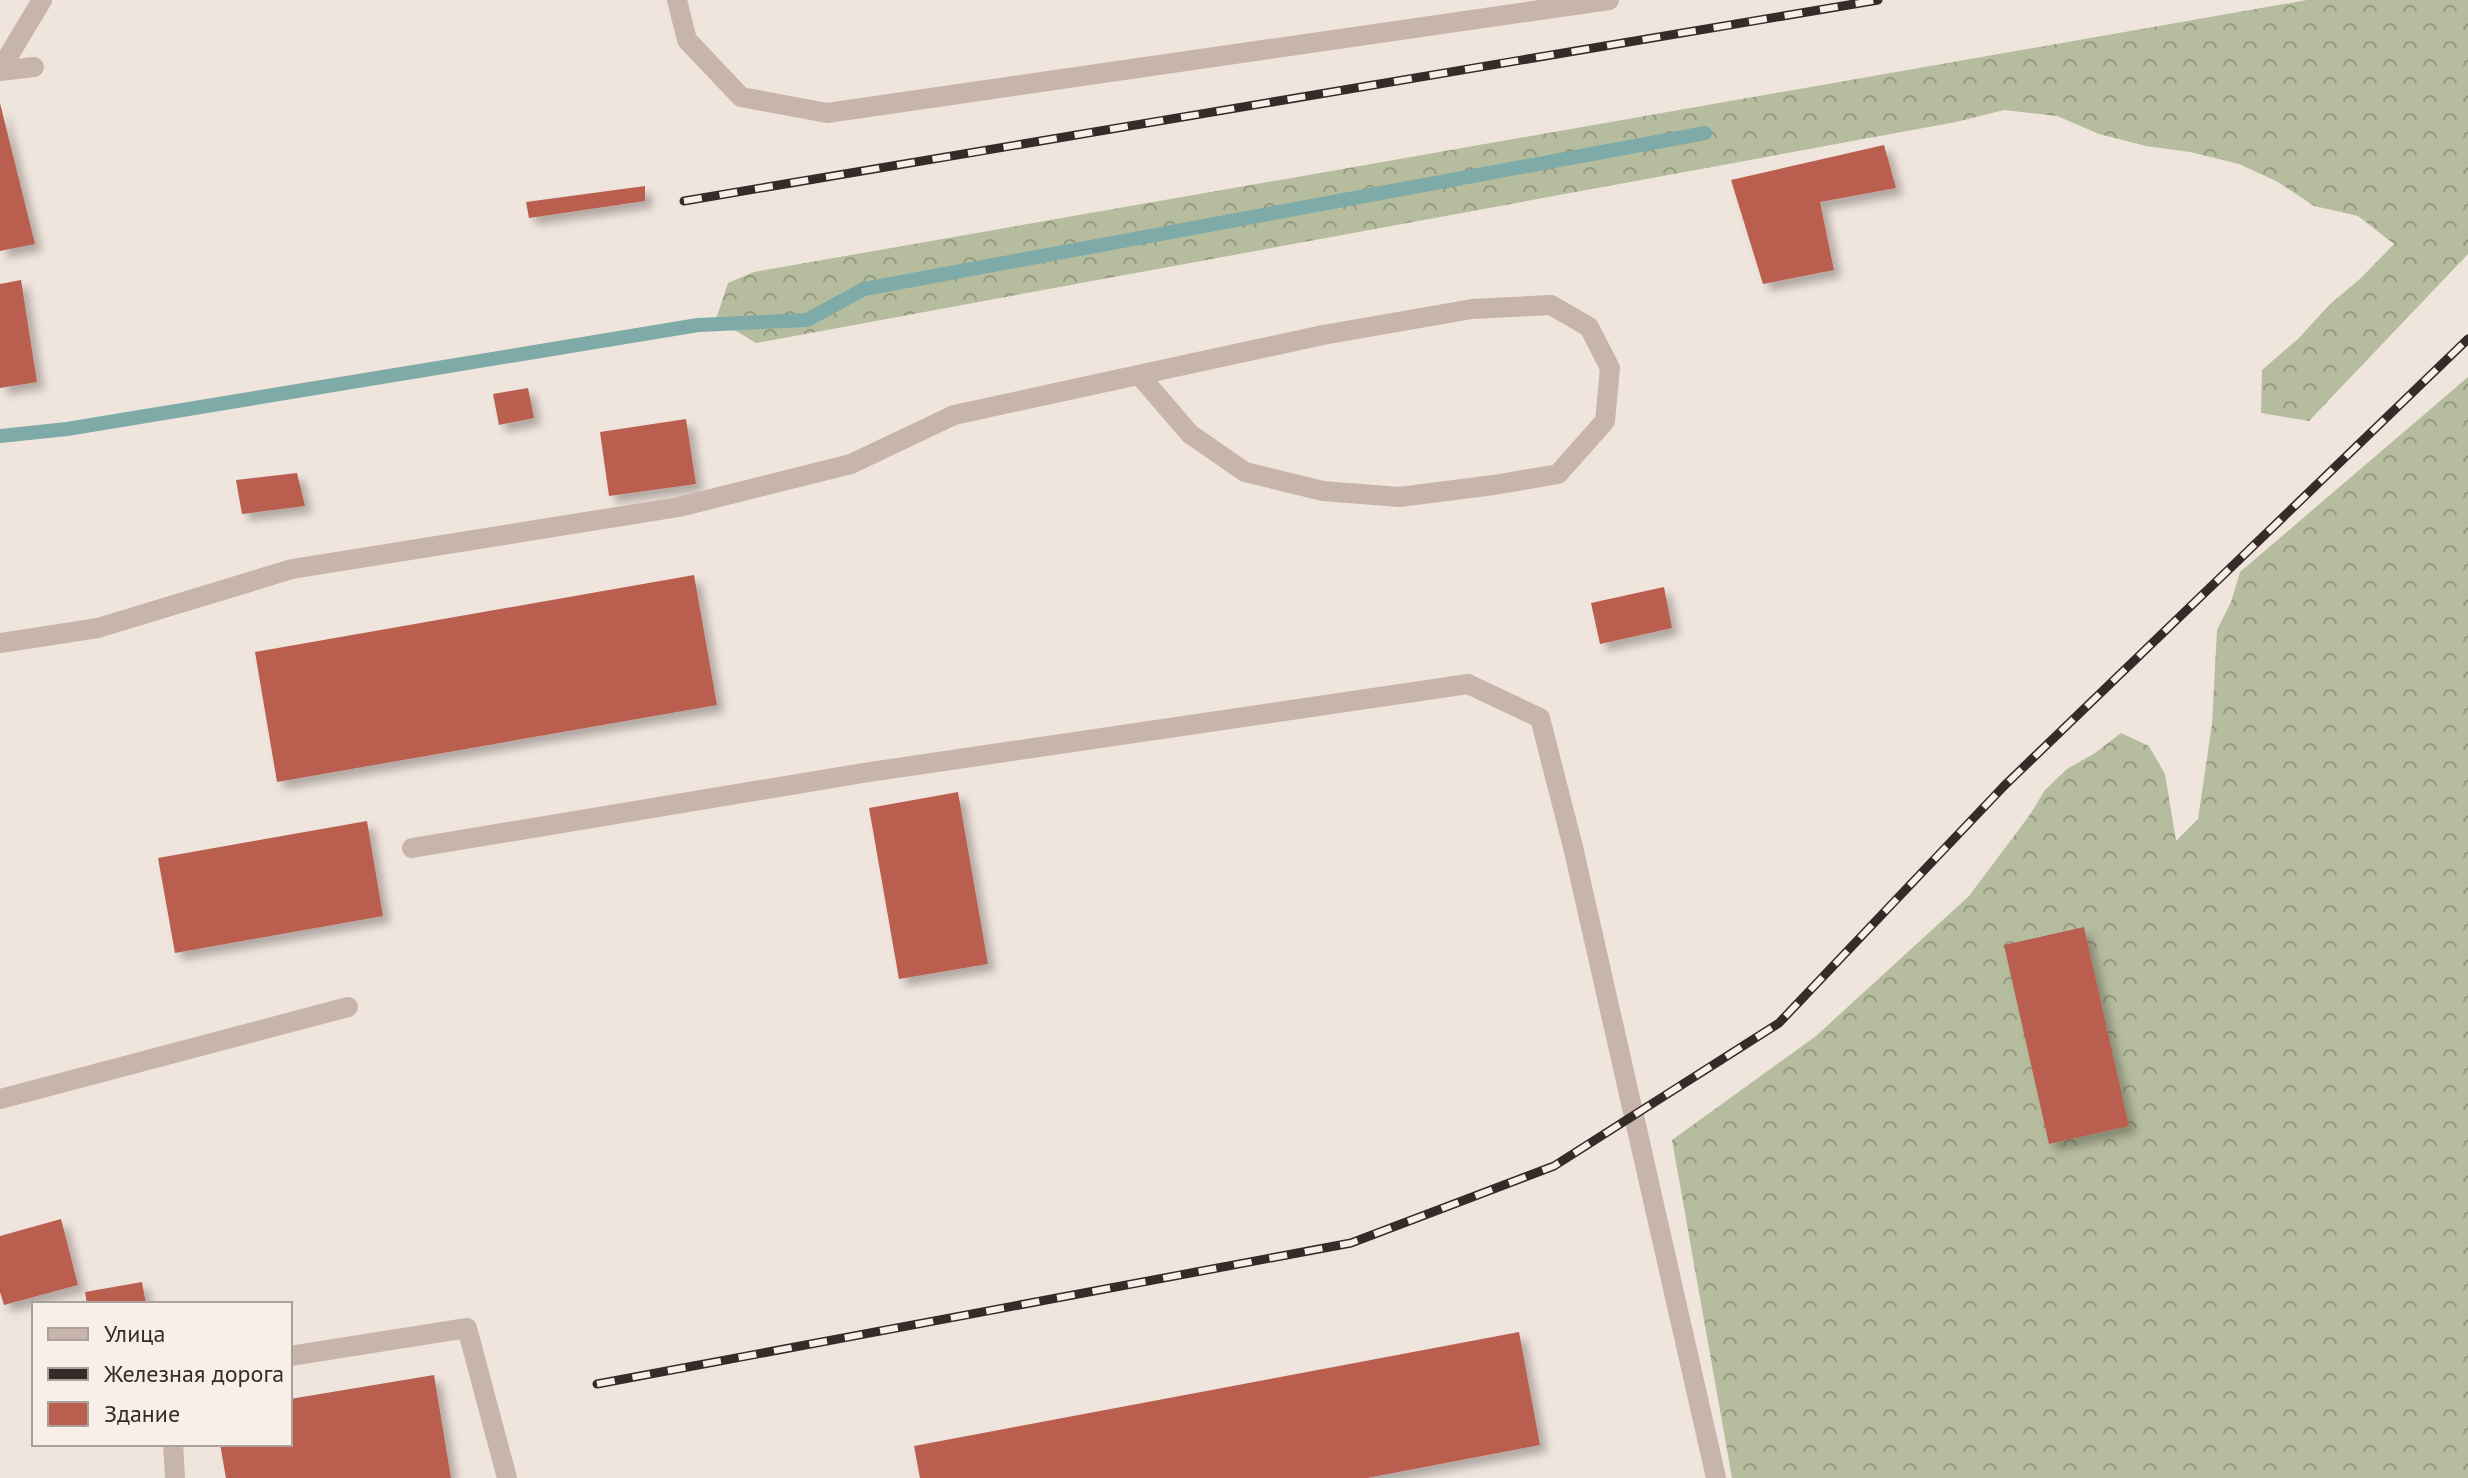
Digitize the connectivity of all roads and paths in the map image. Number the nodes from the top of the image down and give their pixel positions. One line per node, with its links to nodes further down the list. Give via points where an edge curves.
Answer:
1 (42, 0): 5 (lane)
2 (677, 0): 3 (lane, via 687,40 741,97 827,113)
3 (1609, 0)
4 (34, 67): 5 (lane)
5 (0, 70)
6 (1140, 376): 6 (lane, via 1472,309 1551,305 1589,327 1610,368 1605,421 1558,474 1399,497 1323,491 1245,472 1190,434); 7 (lane, via 954,415 851,464 679,507 292,569 98,628)
7 (0, 643)
8 (412, 848): 15 (lane, via 863,773 1468,684 1540,718)
9 (348, 1007): 10 (lane)
10 (0, 1099)
11 (292, 1356): 14 (lane, via 467,1328)
12 (173, 1446): 13 (lane)
13 (175, 1478)
14 (507, 1478)
15 (1716, 1478)

